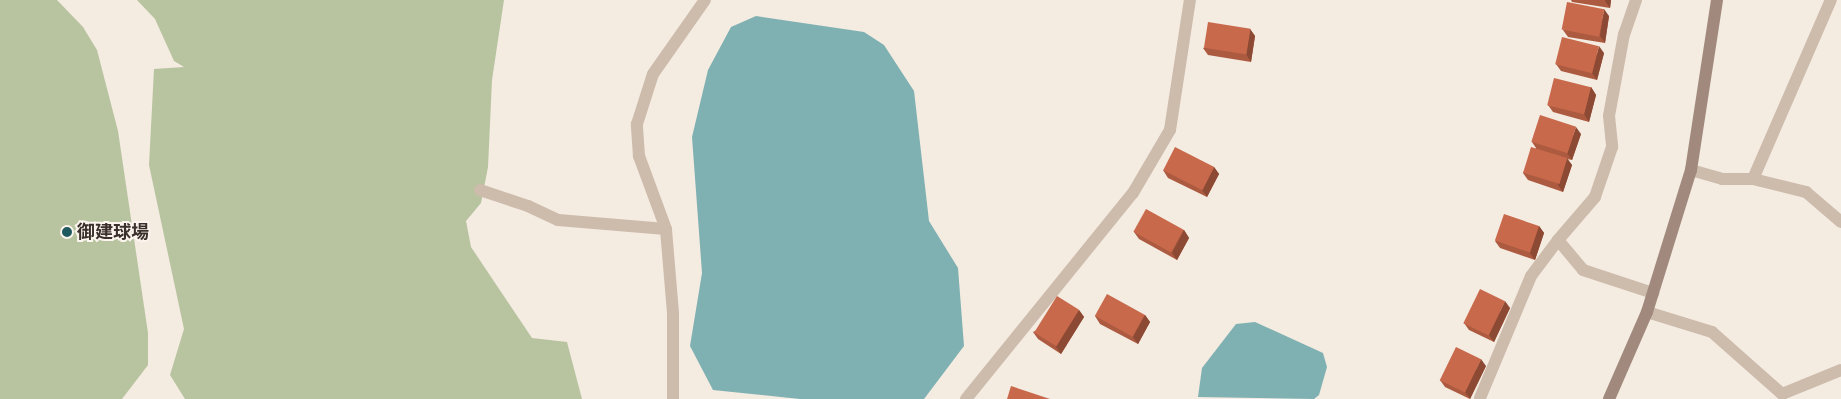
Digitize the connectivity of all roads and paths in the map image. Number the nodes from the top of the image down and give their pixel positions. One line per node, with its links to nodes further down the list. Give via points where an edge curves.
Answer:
1 (705, 0): 10 (street, via 653,74 637,124 639,156)
2 (1190, 0): 17 (street, via 1170,130 1133,193)
3 (1636, 0): 11 (street, via 1624,34 1609,116 1612,147 1595,197)
4 (1717, 0): 6 (street)
5 (1830, 0): 7 (street)
6 (1691, 170): 7 (street, via 1722,179); 12 (street)
7 (1752, 179): 9 (street, via 1806,192)
8 (480, 190): 10 (street, via 558,220)
9 (1841, 222)
10 (666, 229): 16 (street, via 673,312)
11 (1558, 240): 12 (street, via 1583,270); 15 (street, via 1531,276)
12 (1653, 293): 13 (street)
13 (1646, 312): 14 (street, via 1712,332 1782,394); 18 (street)
14 (1841, 370)
15 (1480, 398)
16 (673, 399)
17 (966, 399)
18 (1609, 399)

